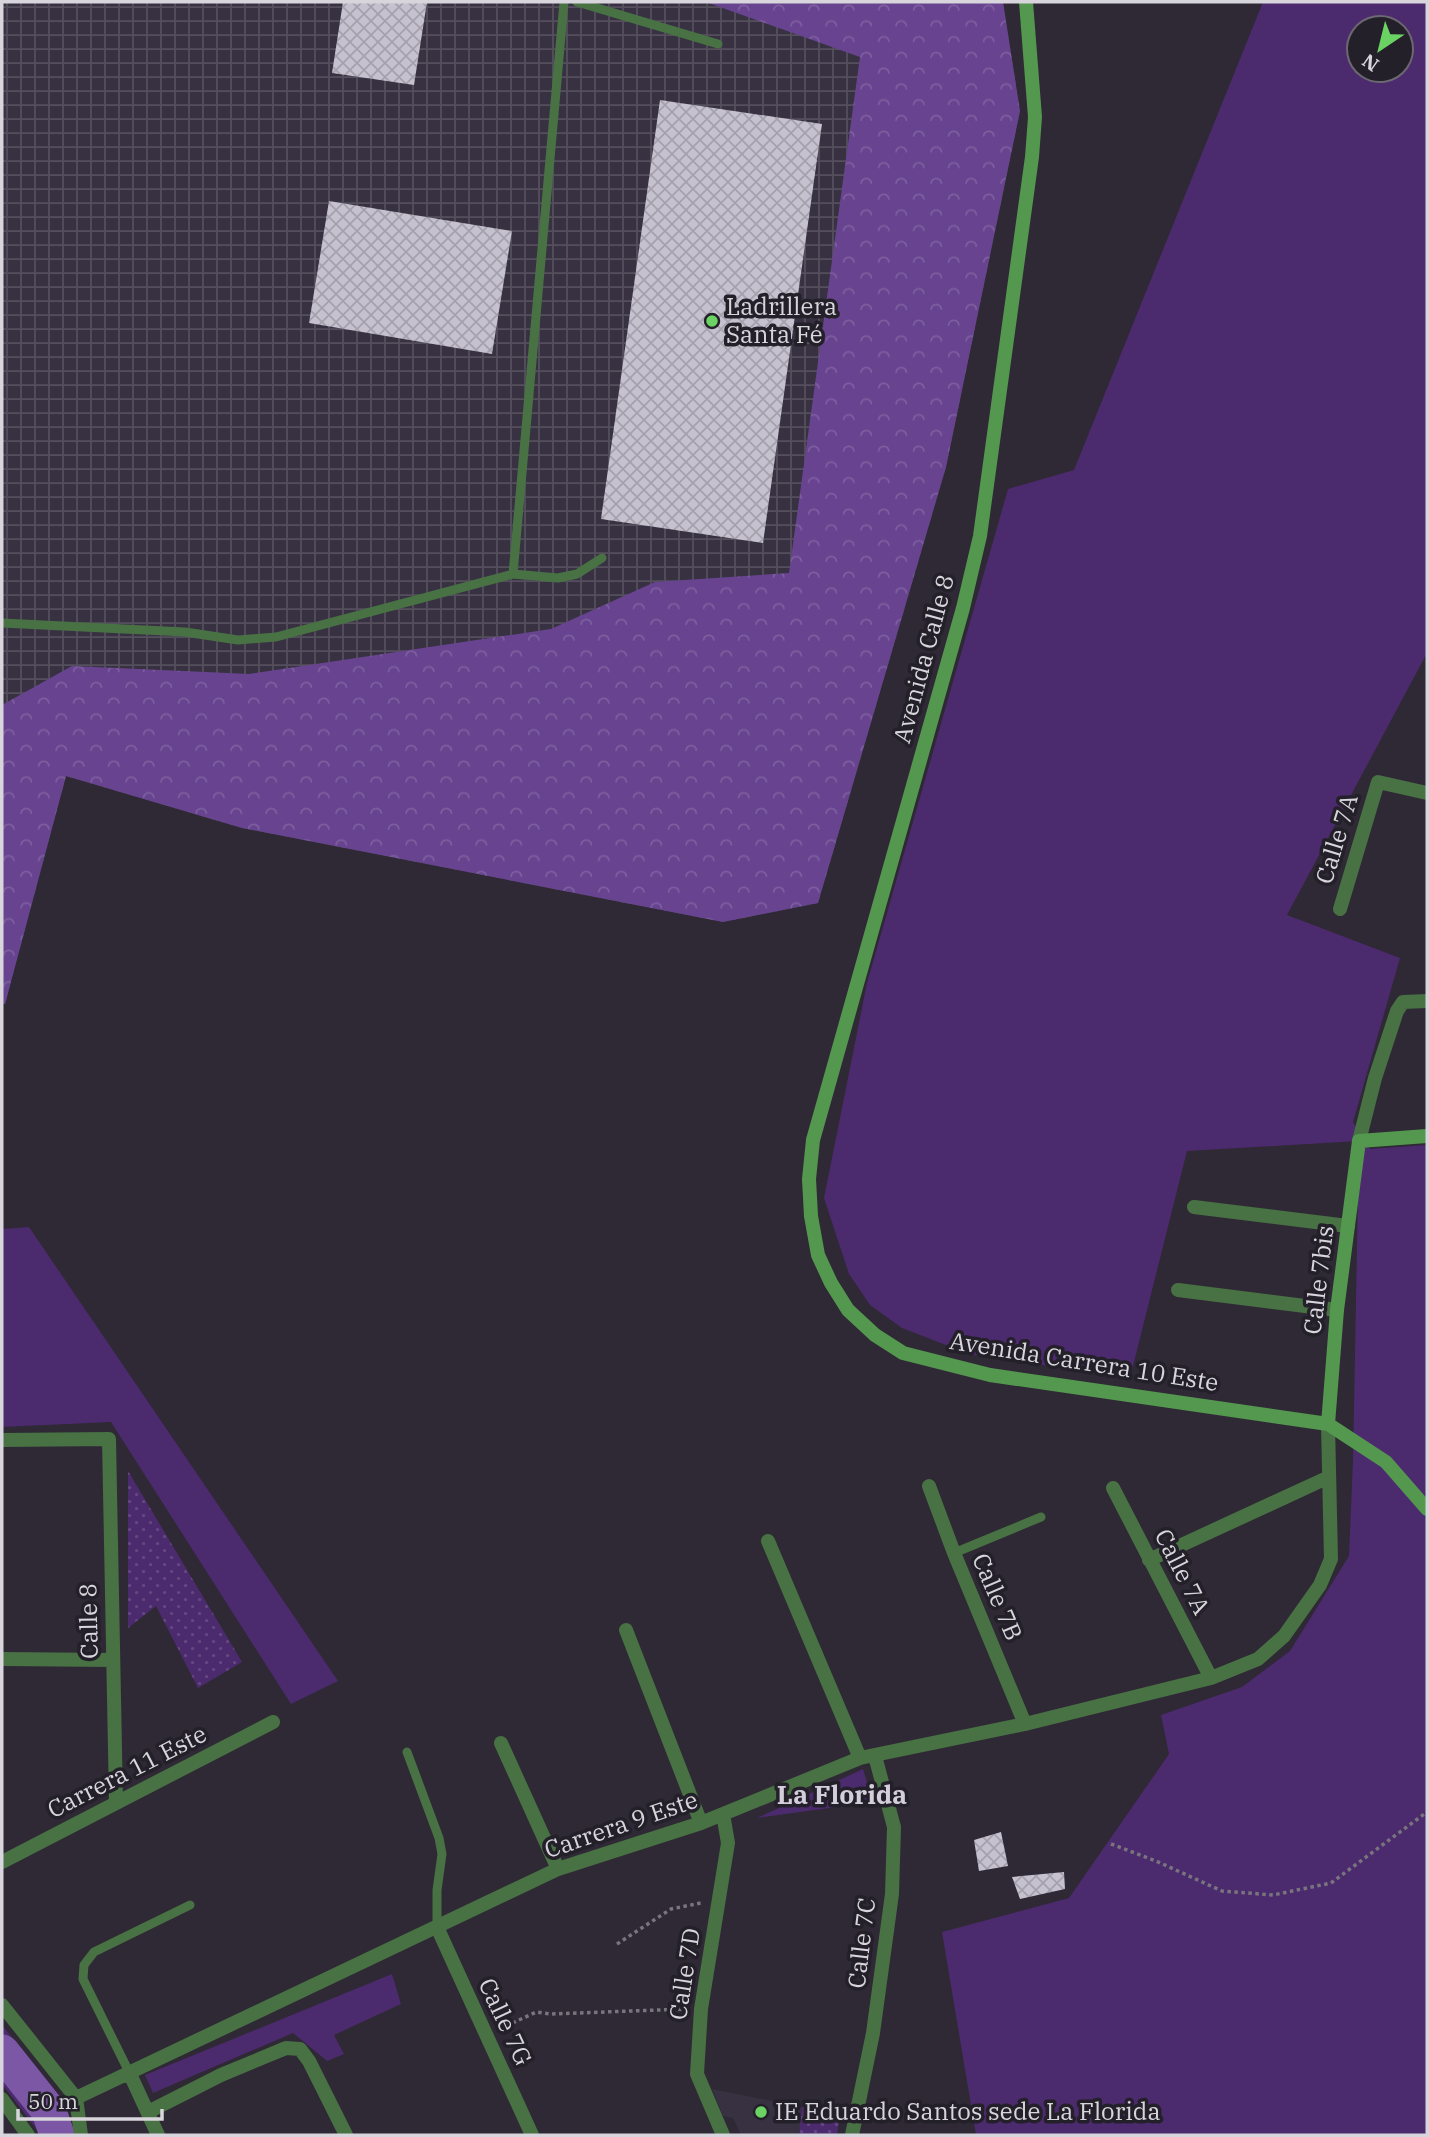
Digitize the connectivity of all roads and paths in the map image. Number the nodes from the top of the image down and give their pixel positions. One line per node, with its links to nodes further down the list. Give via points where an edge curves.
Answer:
1 (565, 2): 6 (lane)
2 (577, 2): 4 (lane)
3 (1026, 2): 16 (main road, Avenida Calle 8, via 1035,117 980,536 960,622 813,1140 811,1216 818,1255)
4 (718, 44)
5 (602, 558): 6 (lane, via 577,574 558,578)
6 (513, 574): 7 (lane, via 276,637 238,640 185,632)
7 (2, 623)
8 (1427, 793): 9 (street, Calle 7A, via 1378,782)
9 (1340, 909)
10 (1427, 1001): 12 (street, via 1403,1002 1397,1011)
11 (1427, 1136): 12 (main road)
12 (1359, 1141): 14 (main road, Calle 7bis)
13 (1195, 1207): 14 (street)
14 (1348, 1226): 17 (main road, Calle 7bis)
15 (1178, 1290): 17 (street)
16 (848, 1310): 18 (main road, Avenida Carrera 10 Este, via 903,1353 990,1375)
17 (1337, 1310): 18 (main road, Calle 7bis)
18 (1328, 1424): 20 (street); 23 (main road, via 1386,1462)
19 (2, 1440): 30 (street, Calle 8, via 109,1439)
20 (1329, 1477): 27 (street); 31 (street, Carrera 9 Este, via 1331,1559 1320,1585 1284,1636 1258,1659)
21 (929, 1486): 26 (street, Calle 7B)
22 (1113, 1488): 27 (street, Calle 7A)
23 (1427, 1509)
24 (1041, 1517): 26 (lane)
25 (768, 1541): 37 (street)
26 (954, 1553): 33 (street, Calle 7B)
27 (1149, 1560): 31 (street, Calle 7A)
28 (626, 1630): 41 (street)
29 (2, 1659): 30 (street)
30 (113, 1660): 38 (street, Calle 8)
31 (1211, 1678): 33 (street, Carrera 9 Este)
32 (274, 1722): 38 (street, Carrera 11 Este)
33 (1025, 1724): 36 (street, Carrera 9 Este)
34 (501, 1744): 44 (street)
35 (407, 1752): 47 (lane, via 442,1854)
36 (875, 1756): 37 (street, Carrera 9 Este); 62 (street, Calle 7C, via 894,1827 892,1894 873,2034)
37 (860, 1758): 40 (street, Carrera 9 Este)
38 (116, 1802): 43 (street, Carrera 11 Este)
39 (1427, 1812): 42 (path, via 1331,1883 1273,1895 1222,1891)
40 (723, 1815): 41 (street, Carrera 9 Este); 45 (street, Calle 7D, via 728,1843)
41 (701, 1823): 44 (street, Carrera 9 Este)
42 (1111, 1844)
43 (2, 1862)
44 (558, 1869): 47 (street, Carrera 9 Este)
45 (720, 1899): 48 (path, via 671,1909); 50 (street, Calle 7D)
46 (190, 1905): 52 (lane, via 94,1952 84,1965 83,1979)
47 (437, 1927): 51 (street, Calle 7G); 52 (street, Carrera 9 Este)
48 (617, 1944)
49 (2, 2005): 53 (street)
50 (701, 2009): 51 (path, via 536,2012); 61 (street, Calle 7D, via 697,2074)
51 (487, 2035): 60 (street, Calle 7G)
52 (129, 2072): 53 (street, Carrera 9 Este); 55 (street)
53 (76, 2098): 57 (street)
54 (2, 2099): 56 (street)
55 (148, 2112): 58 (street); 59 (street, via 286,2048 300,2049)
56 (28, 2135)
57 (81, 2135)
58 (158, 2135)
59 (346, 2135)
60 (532, 2135)
61 (723, 2135)
62 (852, 2135)

